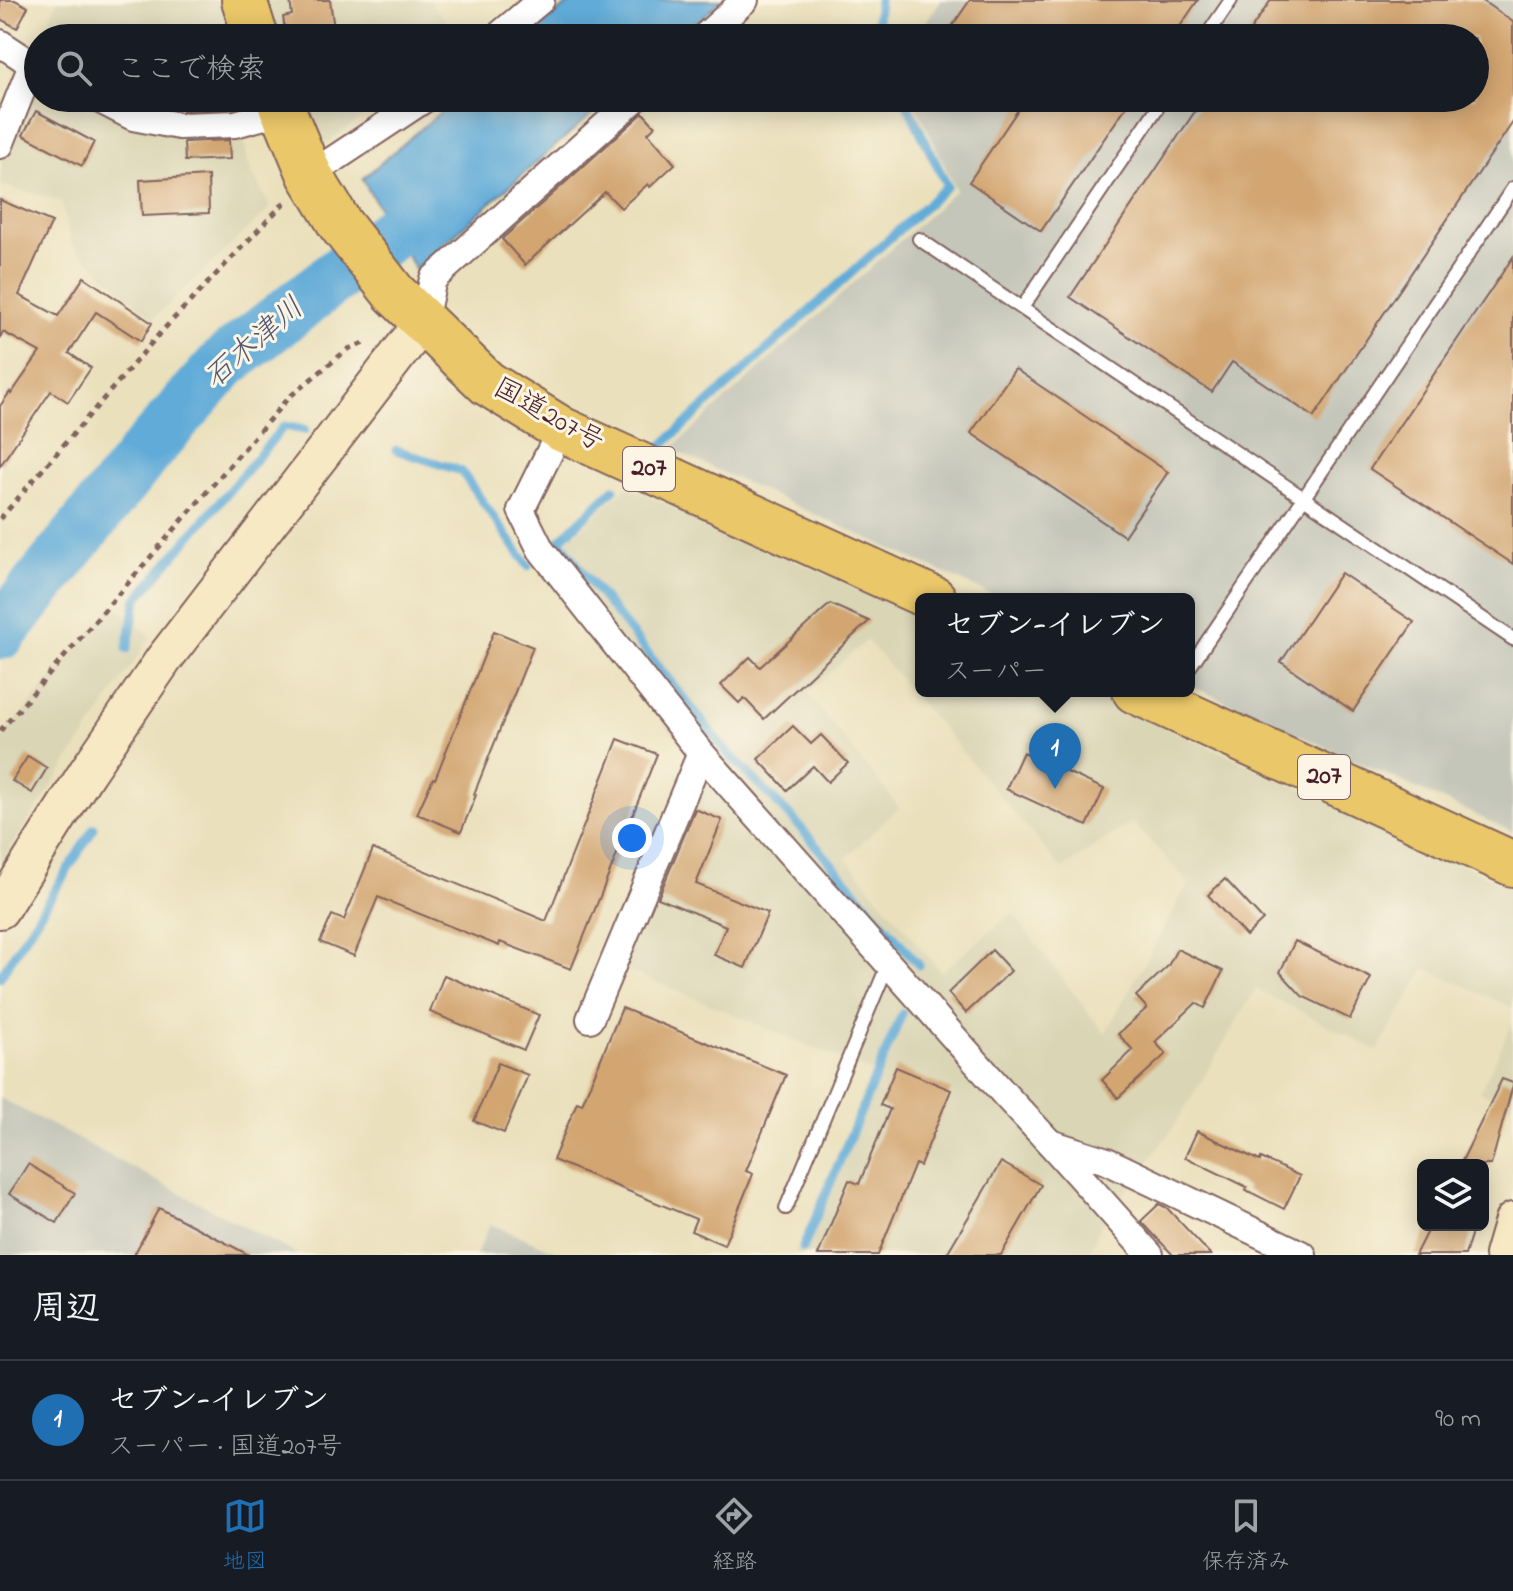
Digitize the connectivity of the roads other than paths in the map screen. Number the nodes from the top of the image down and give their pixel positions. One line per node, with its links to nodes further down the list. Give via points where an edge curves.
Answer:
1 (244, 0): 5 (highway)
2 (541, 0): 6 (street)
3 (745, 0): 7 (street)
4 (1231, 0): 8 (lane)
5 (251, 24)
6 (513, 24)
7 (718, 24)
8 (1215, 24)
9 (0, 43): 10 (street)
10 (24, 59)
11 (24, 92): 18 (street)
12 (123, 112): 13 (street, via 179,126 235,124)
13 (262, 112)
14 (283, 112): 19 (highway, 国道207号 / 207)
15 (408, 112): 19 (street)
16 (620, 112): 22 (street, via 433,279)
17 (1155, 112): 23 (lane)
18 (0, 145)
19 (315, 185): 22 (highway, 国道207号 / 207)
20 (1513, 188): 25 (lane)
21 (919, 239): 23 (lane)
22 (409, 307): 24 (highway, 国道207号 / 207, via 487,383); 32 (street, via 87,772)
23 (1022, 308): 25 (lane)
24 (561, 429): 26 (highway, 国道207号 / 207); 30 (street, via 521,510 541,550)
25 (1304, 498): 27 (lane); 28 (lane)
26 (921, 593)
27 (1513, 639)
28 (1195, 659)
29 (1160, 697): 31 (highway, 207)
30 (701, 753): 33 (street); 34 (street)
31 (1513, 864)
32 (0, 910)
33 (888, 964): 35 (street); 36 (lane)
34 (590, 1019)
35 (1050, 1143): 38 (street); 39 (street, via 1107,1161)
36 (786, 1208)
37 (1513, 1221): 40 (street)
38 (1150, 1255)
39 (1303, 1255)
40 (1503, 1255)

